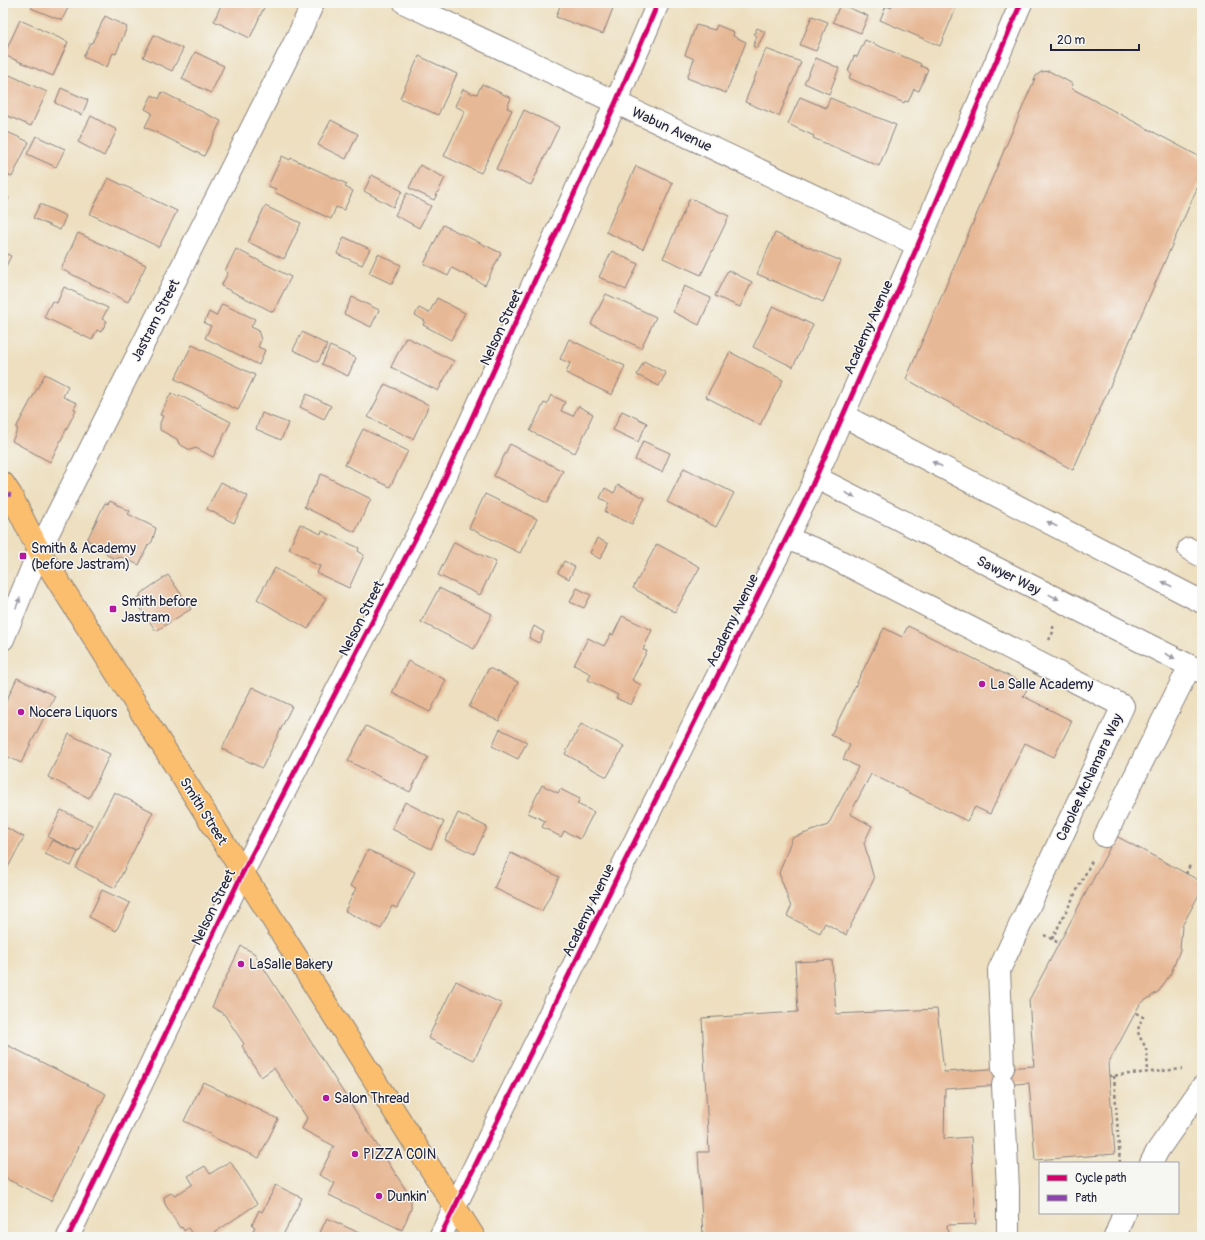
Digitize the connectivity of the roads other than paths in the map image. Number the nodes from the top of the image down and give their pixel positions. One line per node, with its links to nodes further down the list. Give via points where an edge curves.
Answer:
1 (313, 3): 11 (street, Jastram Street)
2 (405, 3): 5 (street, Wabun Avenue)
3 (658, 3): 5 (street, Nelson Street)
4 (1021, 3): 6 (street, Academy Avenue)
5 (616, 102): 6 (street, Wabun Avenue); 16 (street, Nelson Street, via 431,508)
6 (918, 245): 7 (street, Academy Avenue)
7 (842, 415): 8 (street, Academy Avenue); 12 (street, one-way to 7)
8 (815, 478): 10 (street, Academy Avenue); 14 (street, Sawyer Way, one-way to 14)
9 (3, 483): 11 (main road, Smith Street)
10 (786, 538): 19 (street, Academy Avenue); 24 (street, Carolee McNamara Way, via 822,552 1123,706 999,970)
11 (39, 551): 13 (street, Jastram Street, one-way to 11); 16 (main road, Smith Street)
12 (1202, 602)
13 (3, 639)
14 (1196, 669): 15 (street)
15 (1105, 836)
16 (242, 872): 19 (main road, Smith Street); 21 (street, Nelson Street)
17 (1202, 1087): 18 (street)
18 (1152, 1162)
19 (455, 1207): 22 (street, Academy Avenue); 23 (main road, Smith Street)
20 (1124, 1214): 25 (street)
21 (68, 1237)
22 (440, 1237)
23 (474, 1237)
24 (1008, 1237)
25 (1115, 1237)

